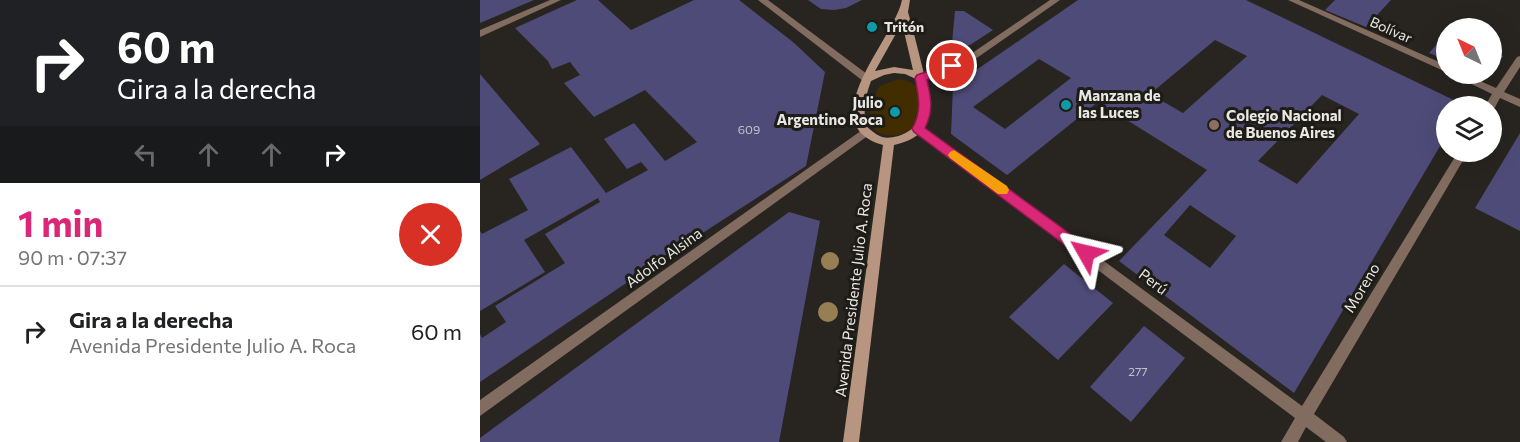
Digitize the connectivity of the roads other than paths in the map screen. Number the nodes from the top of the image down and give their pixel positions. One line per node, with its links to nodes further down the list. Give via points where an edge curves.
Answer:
1 (556, 0): 7 (street)
2 (762, 0): 11 (street)
3 (906, 0): 6 (main road)
4 (1056, 0): 10 (street, via 968,60)
5 (1292, 0): 9 (street, Bolívar)
6 (904, 12): 10 (main road); 11 (main road)
7 (480, 34)
8 (1520, 59): 13 (street)
9 (1436, 65)
10 (921, 78): 11 (main road, via 906,70 891,69); 16 (main road, via 926,104)
11 (867, 79): 17 (main road, via 858,115)
12 (1478, 84): 13 (street)
13 (1498, 93): 14 (street); 15 (street)
14 (1496, 96)
15 (1520, 103)
16 (918, 129): 18 (main road); 21 (street, Perú)
17 (866, 132): 18 (main road); 20 (street, Adolfo Alsina)
18 (889, 142): 22 (main road, Avenida Presidente Julio A. Roca)
19 (1457, 162): 21 (street, Moreno)
20 (480, 409)
21 (1305, 416): 23 (street, Moreno); 24 (street, Perú)
22 (851, 442)
23 (1289, 442)
24 (1339, 442)

